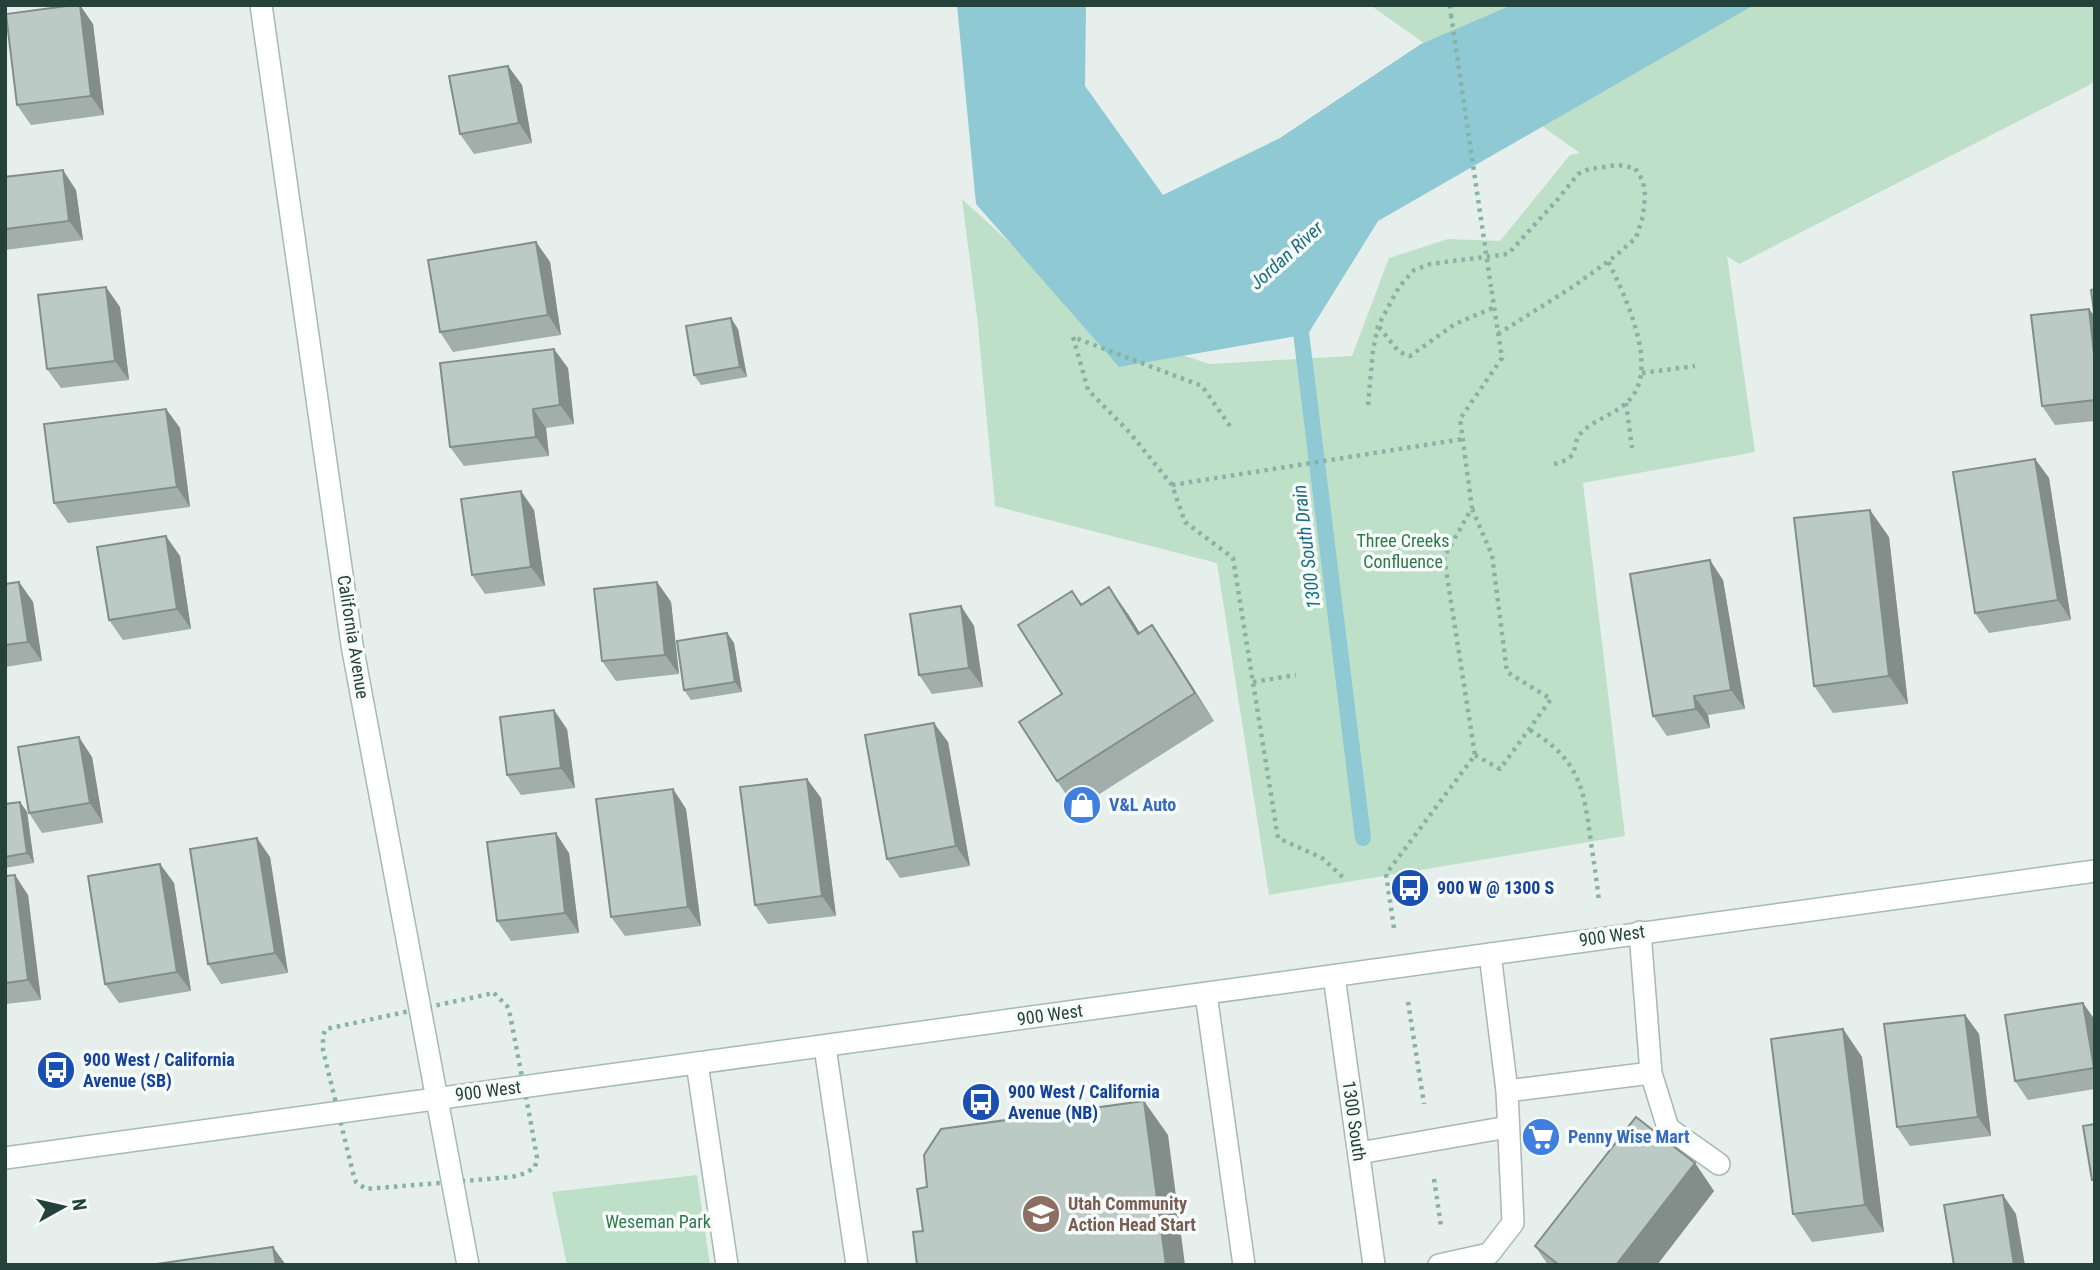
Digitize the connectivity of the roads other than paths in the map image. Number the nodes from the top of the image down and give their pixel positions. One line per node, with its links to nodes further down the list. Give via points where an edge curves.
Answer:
1 (261, 5): 11 (main road, California Avenue, via 352,645)
2 (2095, 871): 3 (main road, 900 West)
3 (1640, 932): 4 (main road, 900 West); 9 (main road)
4 (1490, 954): 5 (main road, 900 West); 10 (main road)
5 (1334, 976): 6 (main road, 900 West); 13 (main road, 1300 South)
6 (1206, 995): 7 (main road, 900 West); 19 (main road)
7 (825, 1047): 8 (main road, 900 West); 18 (main road)
8 (697, 1063): 11 (main road, 900 West); 17 (main road)
9 (1651, 1073): 10 (main road); 15 (main road, via 1668,1128)
10 (1507, 1091): 12 (main road)
11 (436, 1097): 14 (main road, 900 West); 16 (main road, California Avenue)
12 (1508, 1127): 13 (main road); 21 (main road, via 1513,1223 1489,1254)
13 (1359, 1153): 20 (main road, 1300 South)
14 (5, 1158)
15 (1718, 1164)
16 (468, 1265)
17 (727, 1265)
18 (857, 1265)
19 (1244, 1265)
20 (1374, 1265)
21 (1439, 1265)

